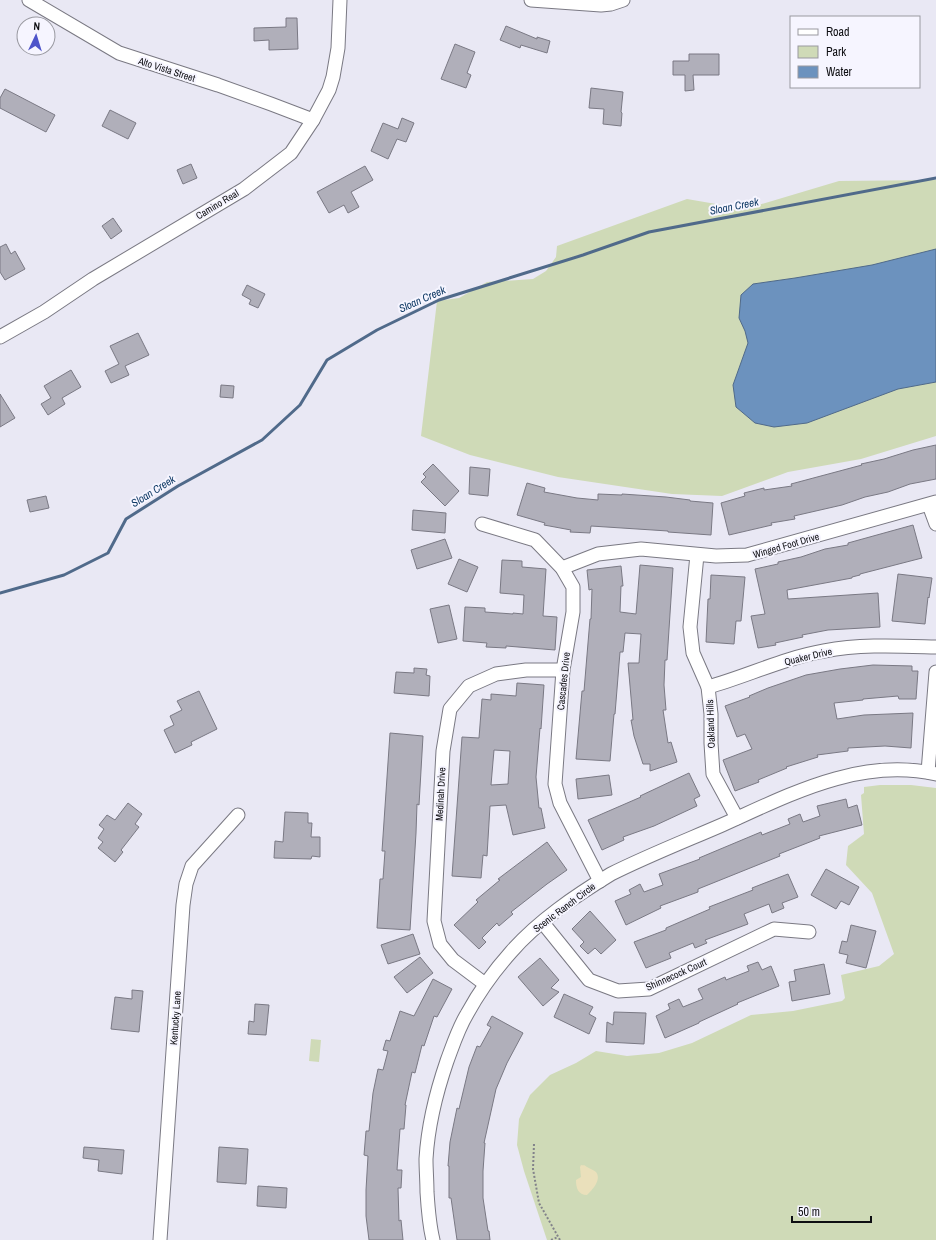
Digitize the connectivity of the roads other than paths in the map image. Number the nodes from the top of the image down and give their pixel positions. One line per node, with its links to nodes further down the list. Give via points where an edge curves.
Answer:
1 (29, 0): 5 (street, Alto Vista Street, via 119,53)
2 (340, 0): 5 (street, Camino Real, via 338,48 333,77)
3 (531, 0): 4 (street, via 601,5)
4 (623, 0)
5 (314, 120): 6 (street, Camino Real, via 291,153 244,188)
6 (0, 337)
7 (933, 504): 9 (street); 10 (street, Winged Foot Drive, via 748,555)
8 (482, 524): 11 (street, Cascades Drive, via 535,540)
9 (936, 524)
10 (696, 555): 11 (street, Winged Foot Drive, via 641,549 598,554); 15 (street, Oakland Hills, via 690,627 693,653)
11 (562, 568): 13 (street, Cascades Drive, via 573,587 573,612)
12 (936, 648): 15 (street, Quaker Drive, via 876,645 824,651 772,665)
13 (563, 670): 19 (street, Cascades Drive, via 555,784 560,803); 22 (street, Medinah Drive, via 526,670 496,674 469,686 450,709 443,751 434,921 440,944 453,960)
14 (936, 672): 16 (street)
15 (708, 687): 18 (street, Oakland Hills, via 713,774)
16 (932, 773): 18 (street, Scenic Ranch Circle, via 882,770 845,776 808,787)
17 (238, 815): 23 (street, Kentucky Lane, via 192,866 186,884)
18 (737, 818): 19 (street, Scenic Ranch Circle, via 620,869)
19 (600, 881): 20 (street, Scenic Ranch Circle)
20 (542, 922): 21 (street, Shinnecock Court, via 589,980 618,991 649,989 774,929); 22 (street, Scenic Ranch Circle, via 512,951)
21 (809, 932)
22 (485, 984): 24 (street, Scenic Ranch Circle, via 466,1014 453,1043 432,1115 426,1159 428,1219)
23 (160, 1240)
24 (433, 1240)

